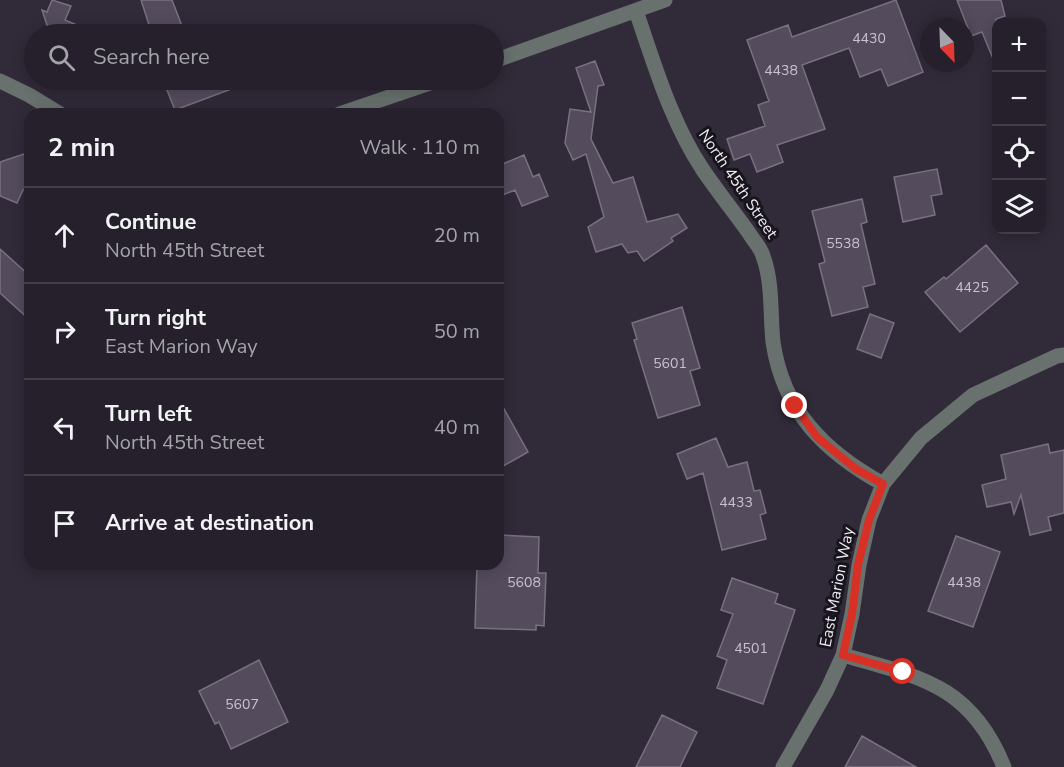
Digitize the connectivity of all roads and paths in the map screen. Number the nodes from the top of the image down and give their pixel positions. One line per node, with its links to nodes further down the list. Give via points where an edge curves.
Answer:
1 (665, 0): 2 (street)
2 (636, 11): 3 (street); 9 (street, North 45th Street, via 674,117 703,170 763,255 773,343 795,406 817,437 856,469)
3 (504, 57)
4 (0, 81): 6 (street)
5 (410, 90): 7 (street)
6 (51, 108)
7 (357, 108)
8 (1064, 355): 9 (street, East Marion Way, via 973,395 921,438)
9 (883, 484): 10 (street, East Marion Way, via 858,565)
10 (843, 655): 11 (street, East Marion Way); 12 (street, via 903,672 943,689 981,724)
11 (783, 767)
12 (1004, 767)

